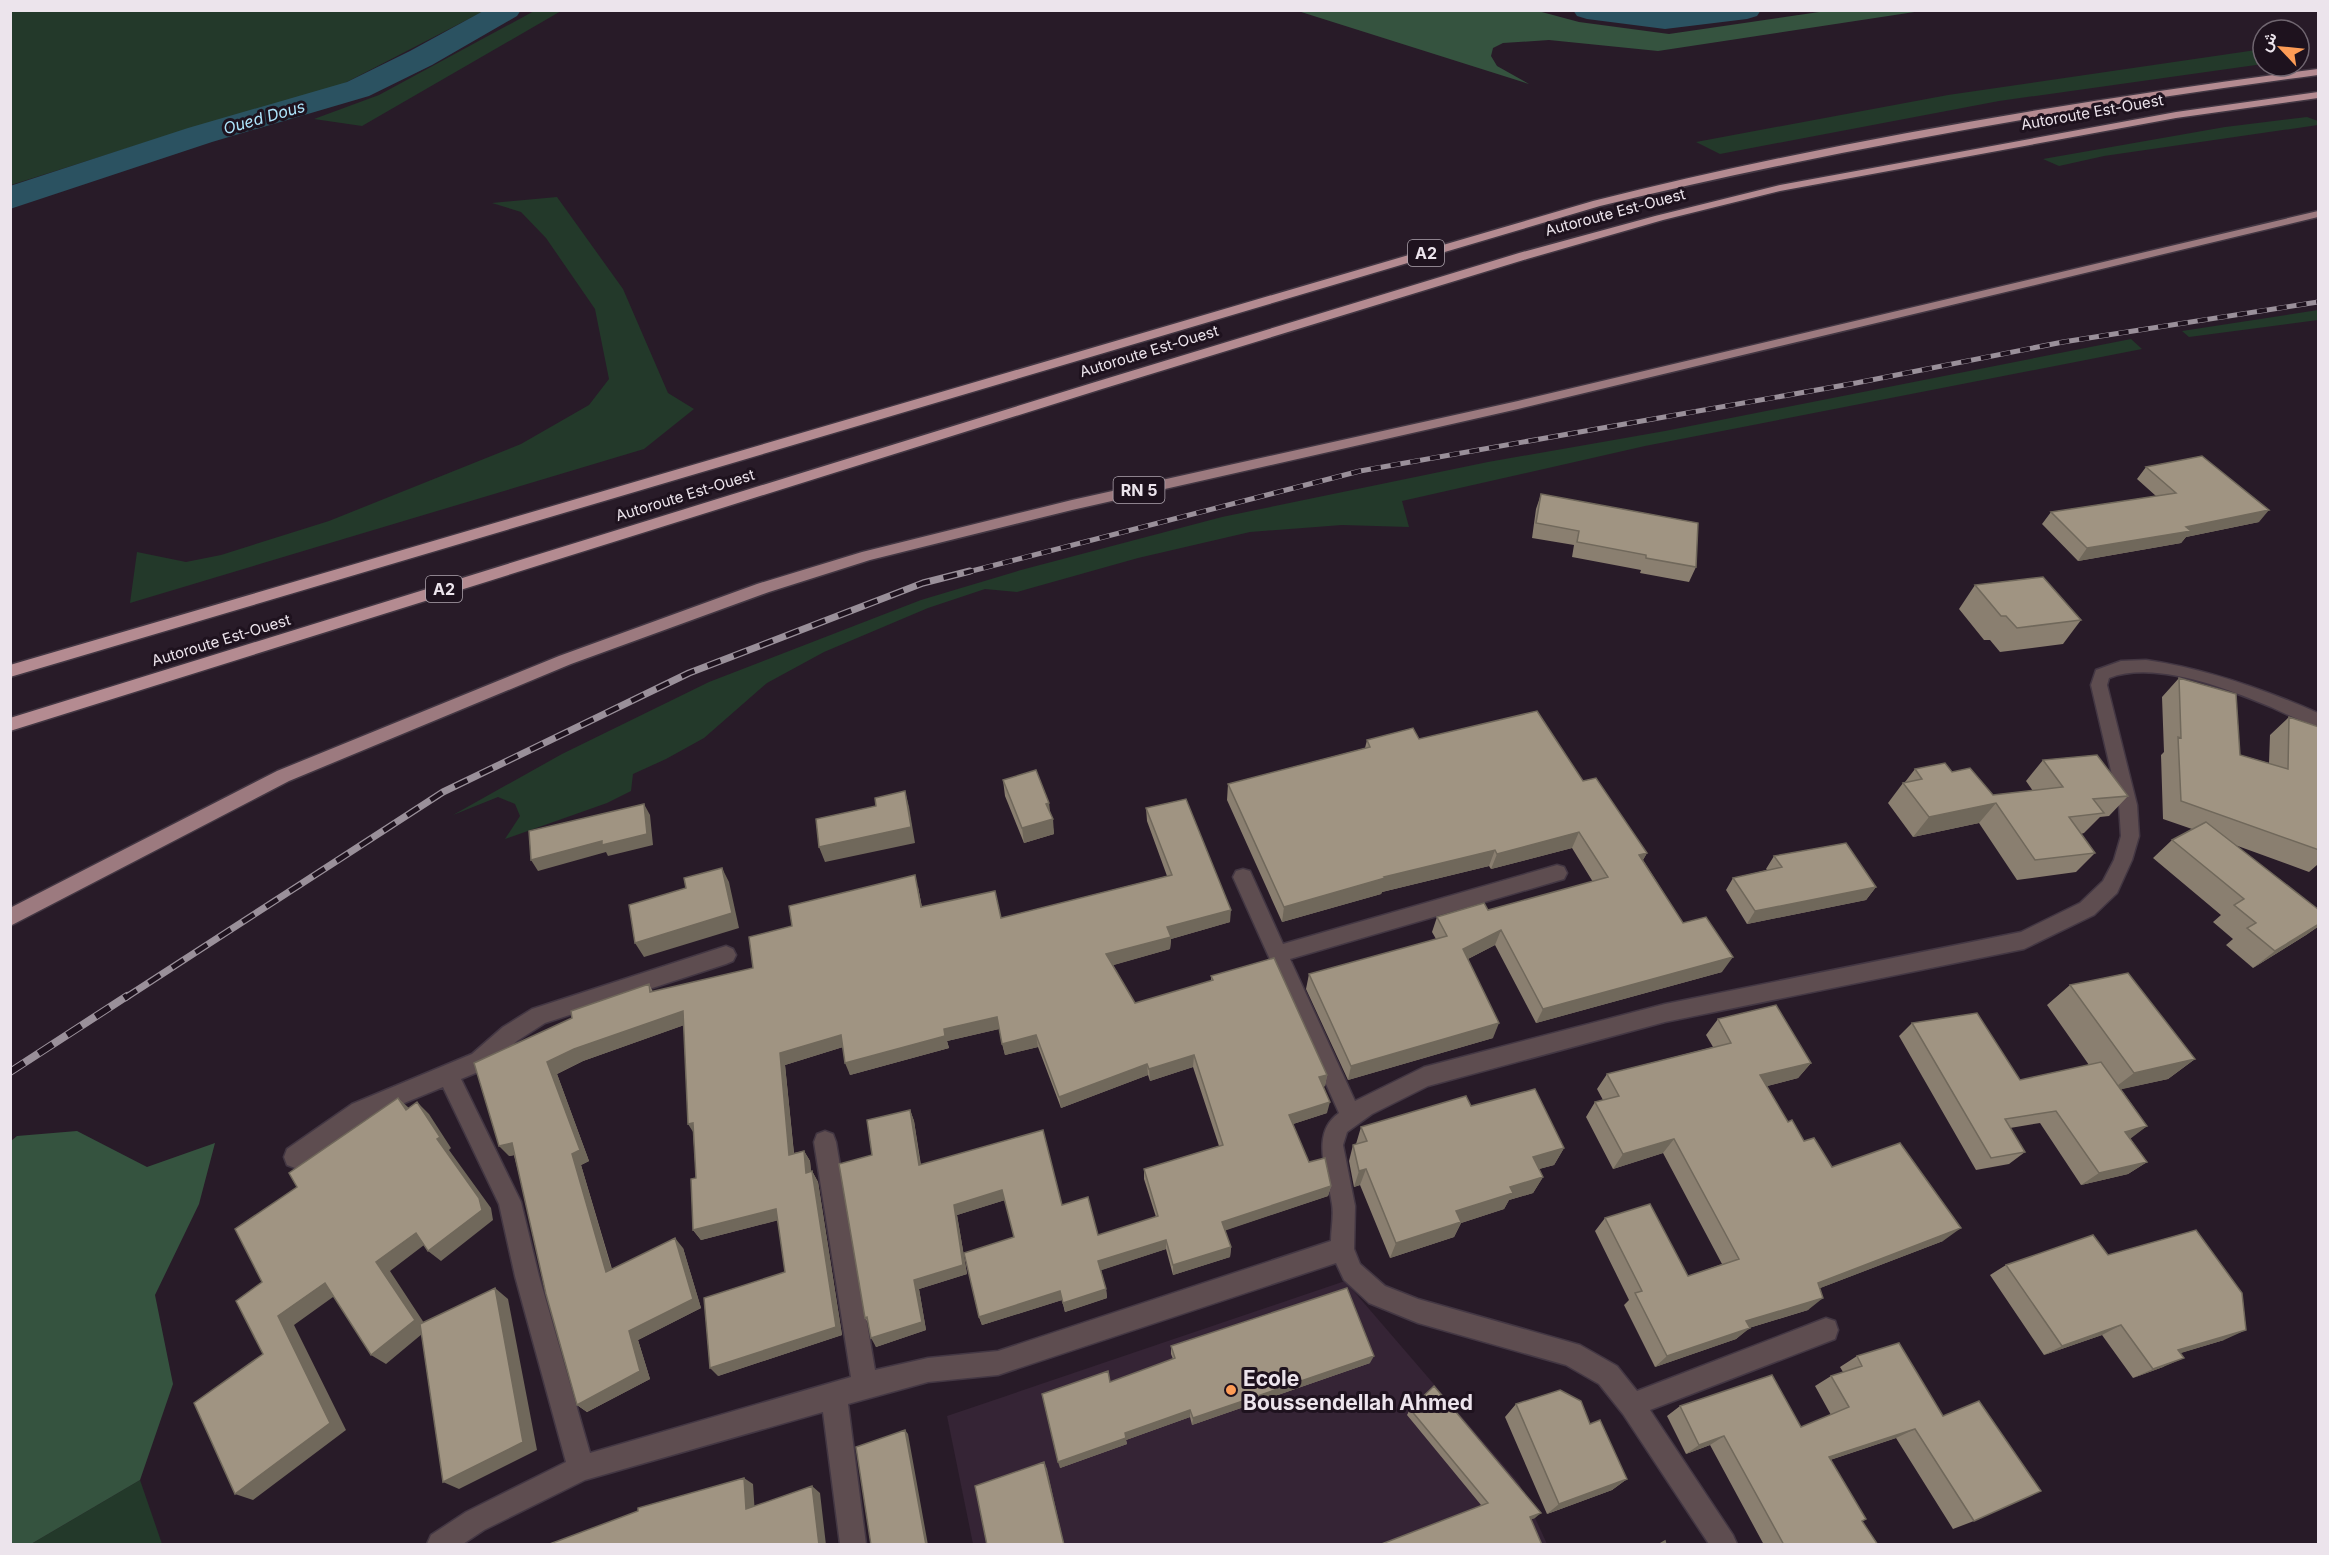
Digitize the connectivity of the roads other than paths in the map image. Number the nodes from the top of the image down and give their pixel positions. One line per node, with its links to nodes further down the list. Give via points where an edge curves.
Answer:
1 (2319, 72): 4 (highway, Autoroute Est-Ouest / A2, via 2207,86 1894,138 1700,177 1597,203)
2 (2319, 94): 6 (highway, Autoroute Est-Ouest / A2, via 2176,115 1780,188 1659,218 1097,386)
3 (2319, 214): 9 (main road, RN 5, via 856,559 763,588 565,660 282,776)
4 (10, 671)
5 (2319, 720): 13 (street, via 2248,690 2165,669 2111,667 2102,674 2099,685 2128,805 2130,836 2110,886 2086,909 2024,940 1665,1012 1424,1077)
6 (10, 725)
7 (1557, 873): 10 (street)
8 (1243, 877): 10 (street)
9 (10, 918)
10 (1279, 954): 13 (street)
11 (726, 955): 12 (street, via 539,1016 510,1034 480,1061)
12 (448, 1075): 15 (street, via 360,1111); 21 (street, via 510,1202 526,1276)
13 (1351, 1116): 16 (street, via 1338,1126 1332,1145 1344,1206)
14 (825, 1142): 18 (street)
15 (295, 1157)
16 (1342, 1249): 18 (street, via 998,1363 928,1370); 20 (street, via 1352,1272 1377,1295 1418,1311 1571,1354 1608,1375)
17 (1826, 1330): 20 (street)
18 (865, 1385): 19 (street)
19 (834, 1396): 21 (street); 23 (street)
20 (1632, 1405): 24 (street)
21 (581, 1468): 22 (street, via 475,1521)
22 (440, 1545)
23 (854, 1545)
24 (1724, 1545)

